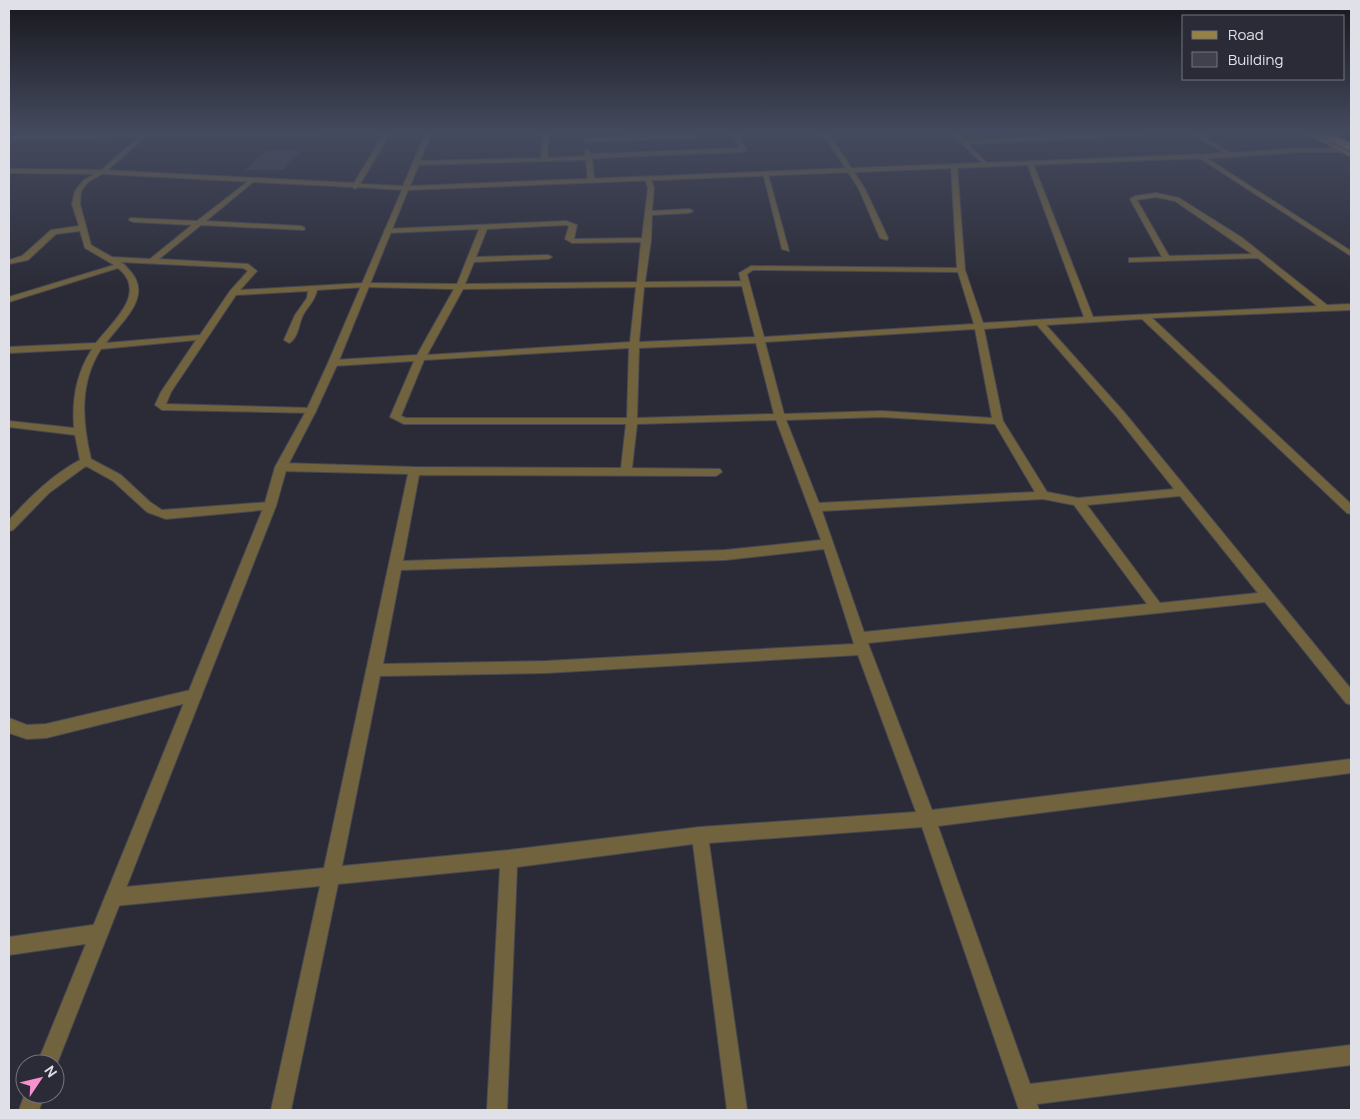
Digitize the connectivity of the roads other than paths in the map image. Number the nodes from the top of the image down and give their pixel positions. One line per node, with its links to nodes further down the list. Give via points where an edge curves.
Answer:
1 (83, 184): 20 (street, via 78,191 76,204)
2 (247, 184): 18 (street)
3 (306, 184): 13 (street)
4 (356, 184): 13 (street)
5 (409, 184): 14 (street)
6 (494, 184): 14 (street)
7 (650, 184): 16 (street)
8 (768, 184): 25 (street)
9 (858, 184): 23 (street)
10 (955, 184): 36 (street)
11 (1038, 184): 47 (street)
12 (1243, 184): 26 (street)
13 (354, 187): 14 (street)
14 (407, 188): 22 (street)
15 (689, 211): 16 (street)
16 (649, 213): 24 (street)
17 (133, 220): 18 (street)
18 (200, 222): 21 (street); 34 (street)
19 (484, 227): 22 (street); 24 (street, via 566,223 573,225 569,239 572,241); 31 (street)
20 (82, 228): 29 (street, via 88,246); 33 (street, via 54,232 24,258)
21 (302, 228)
22 (388, 231): 38 (street)
23 (884, 238)
24 (647, 240): 39 (street)
25 (786, 249)
26 (1351, 254)
27 (1258, 256): 30 (street); 30 (street, via 1178,199 1156,195 1133,199); 45 (street)
28 (548, 257): 31 (street)
29 (112, 259): 34 (street); 35 (street)
30 (1167, 259): 32 (street)
31 (470, 260): 40 (street)
32 (1132, 260)
33 (9, 262)
34 (151, 262): 42 (street, via 251,268 253,271)
35 (121, 265): 43 (street); 54 (street, via 131,277 136,294 131,306)
36 (961, 270): 37 (street, via 752,268 743,273); 49 (street)
37 (746, 283): 39 (street); 52 (street)
38 (365, 285): 40 (street); 41 (street); 57 (street)
39 (641, 285): 40 (street); 53 (street)
40 (460, 286): 56 (street)
41 (313, 288): 42 (street); 51 (street)
42 (233, 293): 50 (street)
43 (9, 300)
44 (1351, 307): 45 (street)
45 (1325, 308): 46 (street)
46 (1144, 316): 47 (street); 74 (street)
47 (1090, 320): 48 (street)
48 (1040, 324): 49 (street); 69 (street, via 1120,414)
49 (979, 326): 52 (street); 61 (street)
50 (203, 336): 54 (street); 58 (street, via 160,405 166,408)
51 (289, 340)
52 (760, 340): 53 (street); 59 (street)
53 (634, 345): 56 (street); 60 (street)
54 (101, 346): 55 (street); 63 (street, via 84,371 79,392)
55 (9, 350)
56 (420, 358): 57 (street); 60 (street, via 395,417 404,421)
57 (333, 363): 58 (street)
58 (311, 411): 65 (street)
59 (780, 418): 60 (street); 61 (street, via 882,414); 73 (street)
60 (632, 421): 66 (street)
61 (998, 421): 70 (street)
62 (9, 424): 63 (street)
63 (81, 432): 64 (street)
64 (86, 461): 72 (street, via 116,477 156,513 166,515); 75 (street, via 68,470 48,487)
65 (281, 466): 67 (street); 72 (street)
66 (626, 470): 67 (street); 68 (street)
67 (414, 471): 77 (street)
68 (716, 472)
69 (1182, 492): 71 (street); 78 (street)
70 (1043, 495): 71 (street); 73 (street)
71 (1078, 502): 79 (street)
72 (270, 506): 82 (street)
73 (813, 507): 76 (street)
74 (1351, 510)
75 (9, 527)
76 (829, 544): 77 (street, via 725,555); 80 (street)
77 (396, 566): 81 (street)
78 (1269, 597): 79 (street); 83 (street)
79 (1157, 608): 80 (street)
80 (862, 644): 81 (street, via 546,667); 86 (street)
81 (376, 670): 89 (street)
82 (195, 694): 84 (street, via 46,731 30,733); 90 (street)
83 (1351, 699)
84 (9, 725)
85 (1351, 766): 86 (street)
86 (927, 819): 87 (street); 95 (street)
87 (700, 835): 88 (street); 98 (street)
88 (509, 859): 89 (street); 97 (street)
89 (330, 877): 90 (street); 96 (street)
90 (114, 897): 91 (street)
91 (100, 933): 92 (street); 93 (street)
92 (9, 946)
93 (51, 1054)
94 (1351, 1054): 95 (street)
95 (1027, 1103)
96 (281, 1110)
97 (497, 1110)
98 (737, 1110)

